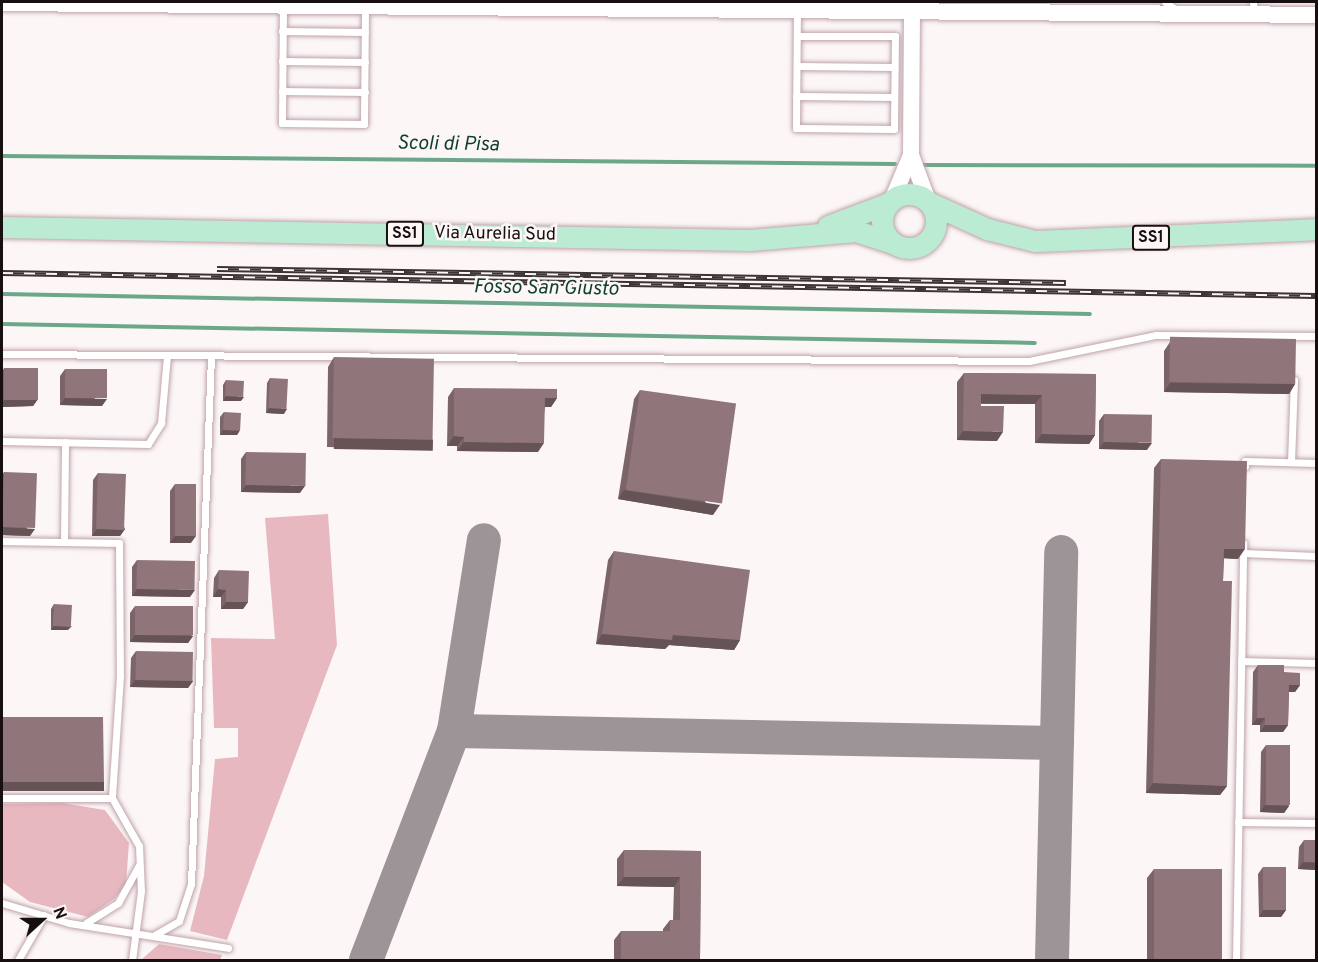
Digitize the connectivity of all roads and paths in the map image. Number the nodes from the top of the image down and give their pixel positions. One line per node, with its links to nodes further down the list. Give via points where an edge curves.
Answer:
1 (1094, 2): 15 (lane)
2 (1165, 2): 16 (lane)
3 (2, 3): 5 (street)
4 (327, 3): 5 (street); 8 (street)
5 (285, 4): 18 (lane)
6 (419, 4): 7 (street); 8 (street)
7 (512, 4): 13 (street)
8 (365, 6): 19 (lane)
9 (1015, 6): 10 (street); 14 (street)
10 (1033, 7): 15 (street)
11 (1215, 7): 12 (street); 16 (street)
12 (1254, 8): 17 (street)
13 (797, 10): 14 (street); 20 (lane)
14 (912, 11): 29 (street)
15 (1080, 12): 16 (street)
16 (1179, 13)
17 (1317, 15)
18 (282, 31): 19 (lane); 21 (lane)
19 (365, 32): 22 (lane)
20 (797, 36): 23 (lane); 24 (lane, via 895,36)
21 (282, 61): 22 (lane); 25 (lane)
22 (365, 62): 26 (lane)
23 (797, 66): 24 (lane); 27 (lane)
24 (894, 67): 28 (lane)
25 (282, 91): 26 (lane); 26 (lane, via 282,123 364,124)
26 (364, 92)
27 (796, 96): 28 (lane); 28 (lane, via 796,128 894,129)
28 (894, 97)
29 (911, 155): 30 (street); 31 (street)
30 (890, 201): 31 (main road, SS1, via 908,194); 35 (main road, SS1); 36 (main road, via 882,225)
31 (929, 202): 33 (main road, SS1); 37 (main road, via 936,223)
32 (2, 227): 35 (main road, Via Aurelia Sud / SS1, via 750,240)
33 (987, 229): 34 (main road, SS1, via 1046,241); 37 (main road, SS1, via 961,231)
34 (1317, 229)
35 (808, 234): 36 (main road, SS1, via 867,231)
36 (892, 243): 37 (main road, SS1, via 909,249)
37 (925, 244)
38 (1295, 335): 39 (lane); 40 (lane); 42 (lane, via 1156,335 1029,361)
39 (1317, 336)
40 (1294, 347)
41 (2, 354): 43 (lane)
42 (211, 355): 43 (lane); 66 (lane, via 191,884 179,921)
43 (167, 356): 46 (lane, via 161,423 148,444)
44 (1294, 370): 47 (lane)
45 (2, 441): 46 (lane)
46 (65, 442): 52 (lane)
47 (1292, 462): 48 (lane); 49 (lane, via 1245,461)
48 (1317, 463)
49 (1245, 473)
50 (1243, 530): 53 (lane)
51 (2, 541): 52 (lane)
52 (64, 542): 58 (lane, via 119,543)
53 (1243, 553): 54 (lane); 55 (lane)
54 (1317, 556)
55 (1241, 662): 56 (lane); 59 (lane)
56 (1317, 663)
57 (2, 798): 58 (lane)
58 (112, 798): 61 (lane, via 139,846)
59 (1238, 822): 60 (lane); 70 (lane)
60 (1317, 823)
61 (140, 864): 64 (lane, via 118,903); 65 (lane)
62 (2, 903): 63 (lane)
63 (44, 915): 64 (lane); 68 (lane)
64 (84, 924): 65 (lane)
65 (138, 933): 66 (lane); 69 (lane)
66 (153, 936): 67 (lane)
67 (228, 948)
68 (18, 960)
69 (132, 960)
70 (1236, 960)

